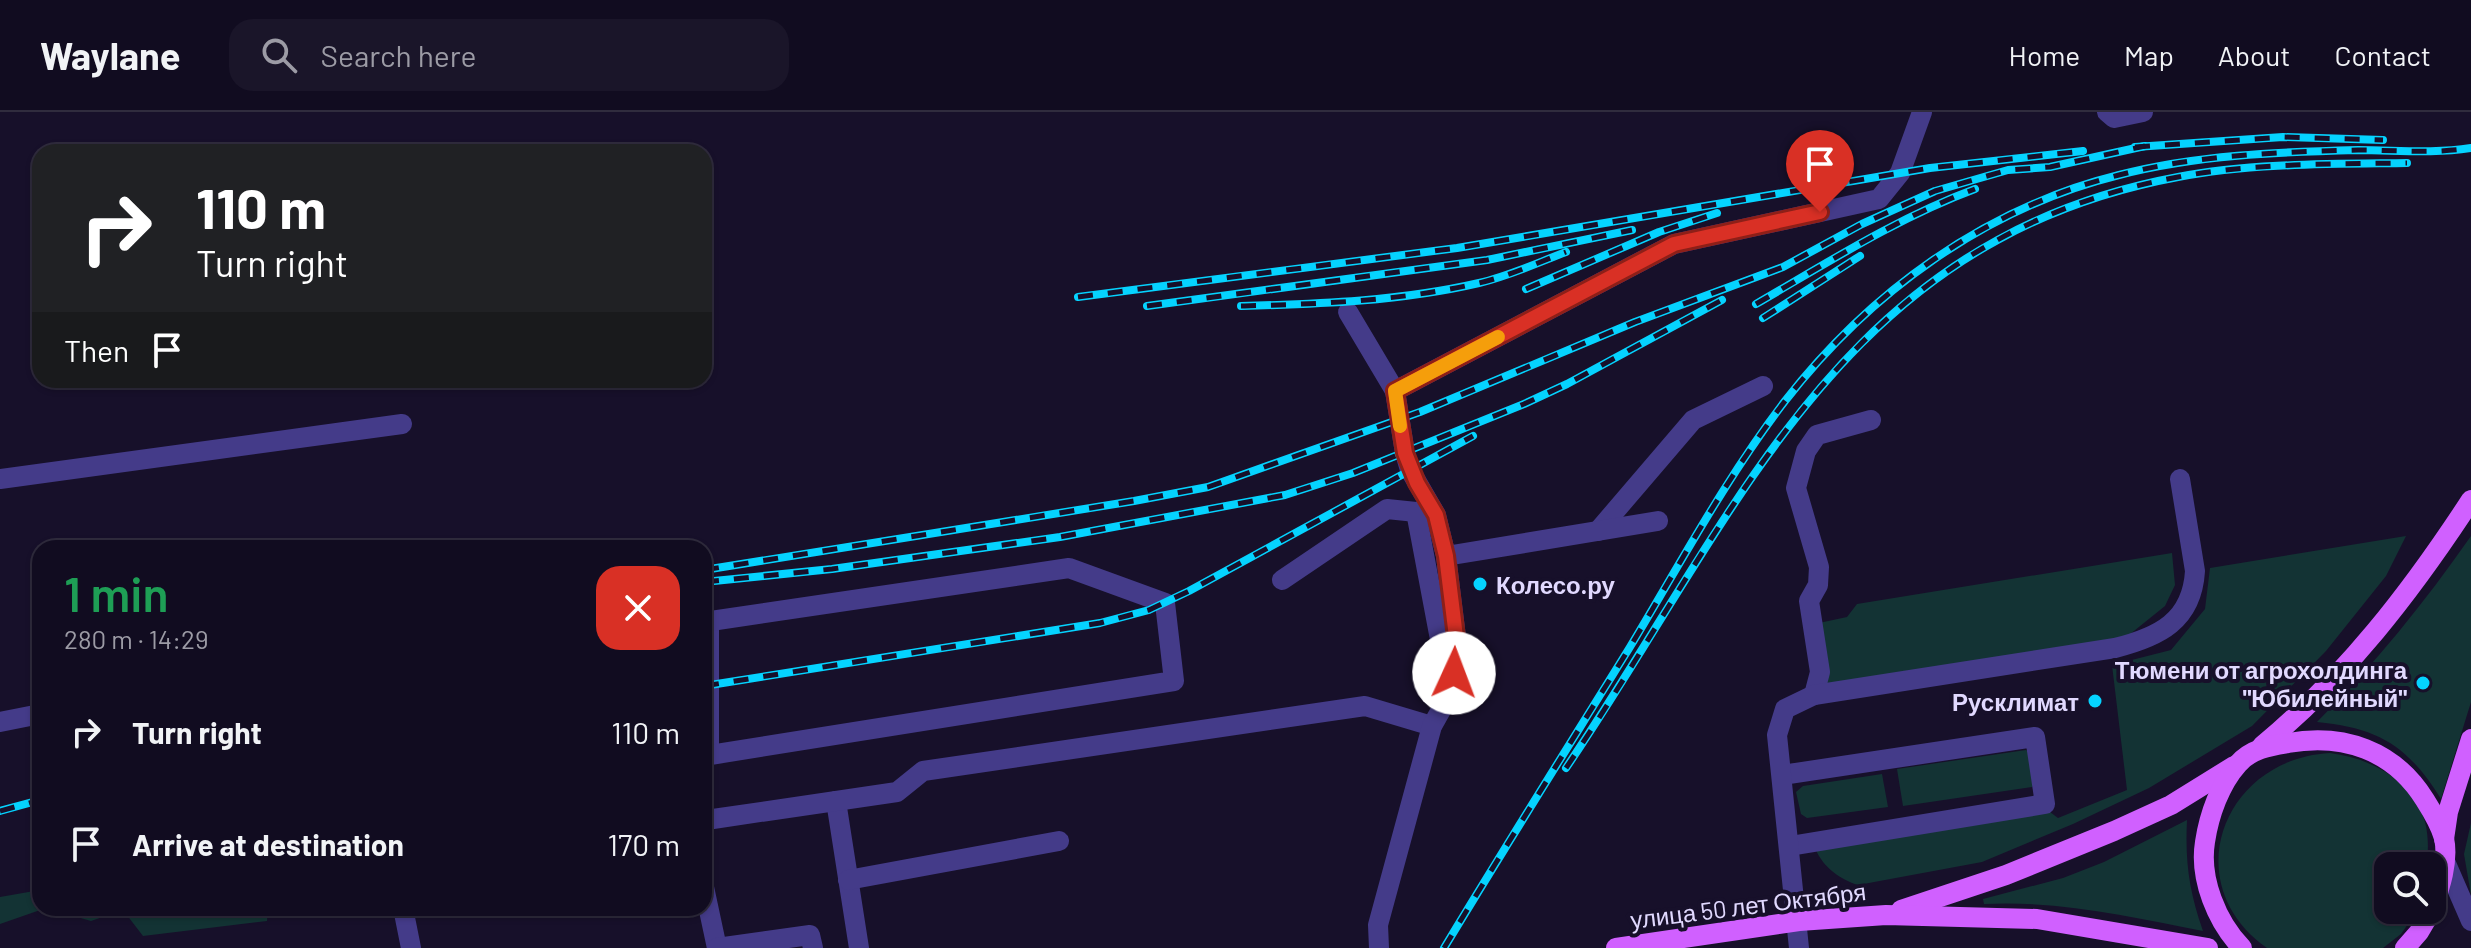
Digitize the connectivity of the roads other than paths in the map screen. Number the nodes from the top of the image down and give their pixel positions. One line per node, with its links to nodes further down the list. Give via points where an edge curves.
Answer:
1 (1922, 112): 6 (street, via 1900,173 1879,199 1674,244)
2 (2107, 112): 3 (street, via 2114,118)
3 (2143, 112)
4 (1348, 312): 6 (street)
5 (1763, 386): 13 (street, via 1693,420)
6 (1395, 391): 14 (street, via 1405,453 1436,515)
7 (1871, 420): 18 (street, via 1817,435 1806,451 1796,488 1819,567 1818,585 1809,601 1820,672)
8 (402, 424): 9 (street)
9 (0, 479)
10 (2180, 479): 18 (street, via 2195,571 2191,598 2161,633 2115,648)
11 (2471, 500): 23 (main road, via 2376,632 2325,690)
12 (1658, 521): 13 (street)
13 (1598, 531): 14 (street)
14 (1446, 556): 17 (street, via 1458,653)
15 (1282, 580): 17 (street, via 1387,509 1416,512)
16 (712, 621): 24 (street, via 1069,568 1165,603 1174,681)
17 (1450, 694): 21 (street)
18 (1814, 695): 26 (street, via 1785,709 1777,735)
19 (32, 716): 20 (street)
20 (0, 722)
21 (1432, 726): 27 (street, via 1365,706 923,771 897,792); 44 (street, via 1378,925)
22 (2471, 739): 31 (main road, via 2448,812)
23 (2259, 749): 25 (main road); 31 (main road, via 2330,740 2365,747 2410,781 2433,813)
24 (712, 755)
25 (2239, 762): 34 (main road, via 2171,805 2114,831); 48 (main road, via 2213,807 2204,850 2212,900)
26 (1782, 775): 30 (street); 30 (street, via 2035,737 2045,804)
27 (836, 801): 28 (street); 33 (street)
28 (713, 819)
29 (1059, 841): 33 (street)
30 (1790, 846): 37 (street)
31 (2444, 849): 32 (main road); 38 (street)
32 (2444, 852)
33 (848, 880): 43 (street)
34 (1886, 915): 37 (main road, улица 50 лет Октября); 47 (main road, via 2037,919)
35 (405, 916): 40 (street)
36 (710, 916): 41 (street)
37 (1799, 921): 45 (main road, улица 50 лет Октября); 46 (street)
38 (2471, 921)
39 (2424, 924): 49 (main road)
40 (411, 948)
41 (717, 948): 42 (street, via 810,935)
42 (813, 948)
43 (859, 948)
44 (1379, 948)
45 (1616, 948)
46 (1799, 948)
47 (2208, 948)
48 (2242, 948)
49 (2405, 948)

